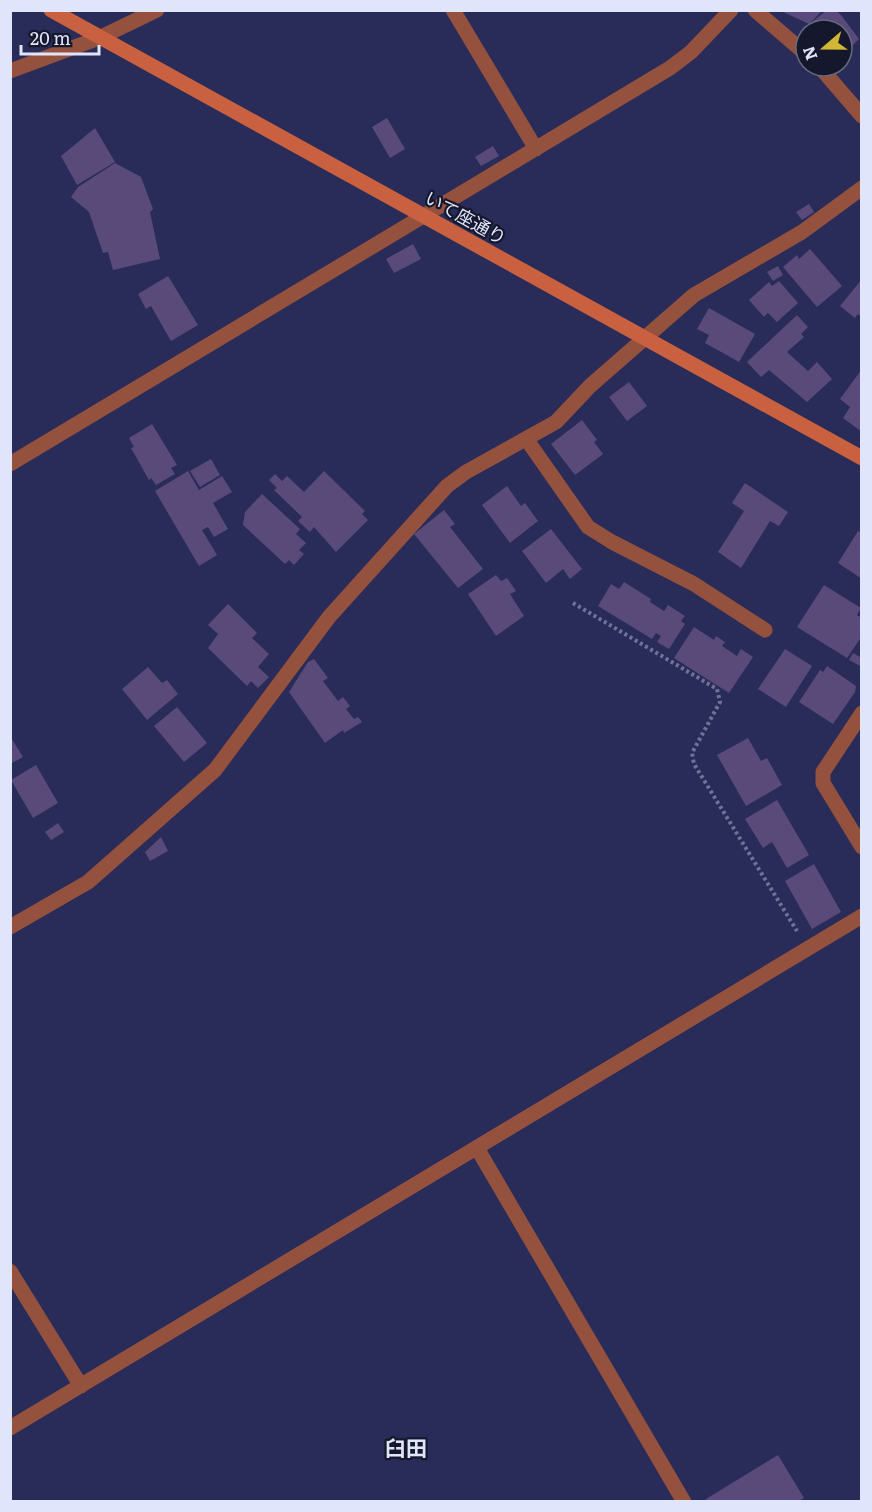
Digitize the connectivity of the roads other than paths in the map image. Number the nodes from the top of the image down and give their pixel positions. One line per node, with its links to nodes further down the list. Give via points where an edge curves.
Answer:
1 (51, 10): 6 (street, いて座通り)
2 (157, 10): 6 (street)
3 (453, 10): 11 (street)
4 (731, 10): 11 (street, via 670,68)
5 (754, 10): 7 (street)
6 (99, 38): 8 (street); 13 (street, いて座通り)
7 (794, 44)
8 (10, 71)
9 (829, 78): 10 (street)
10 (861, 116)
11 (536, 149): 13 (street)
12 (861, 188): 14 (street, via 802,232 694,295)
13 (424, 217): 14 (street, いて座通り); 17 (street)
14 (643, 339): 15 (street, via 556,422); 16 (street, いて座通り)
15 (527, 440): 18 (street, via 588,527 694,584); 22 (street, via 466,472 414,520 329,617 215,770 88,882)
16 (861, 458)
17 (10, 464)
18 (765, 630)
19 (861, 713): 20 (street, via 823,772 823,783)
20 (861, 848)
21 (861, 916): 23 (street)
22 (10, 927)
23 (477, 1148): 25 (street); 27 (street)
24 (10, 1271): 25 (street)
25 (81, 1386): 26 (street)
26 (10, 1428)
27 (684, 1502)

